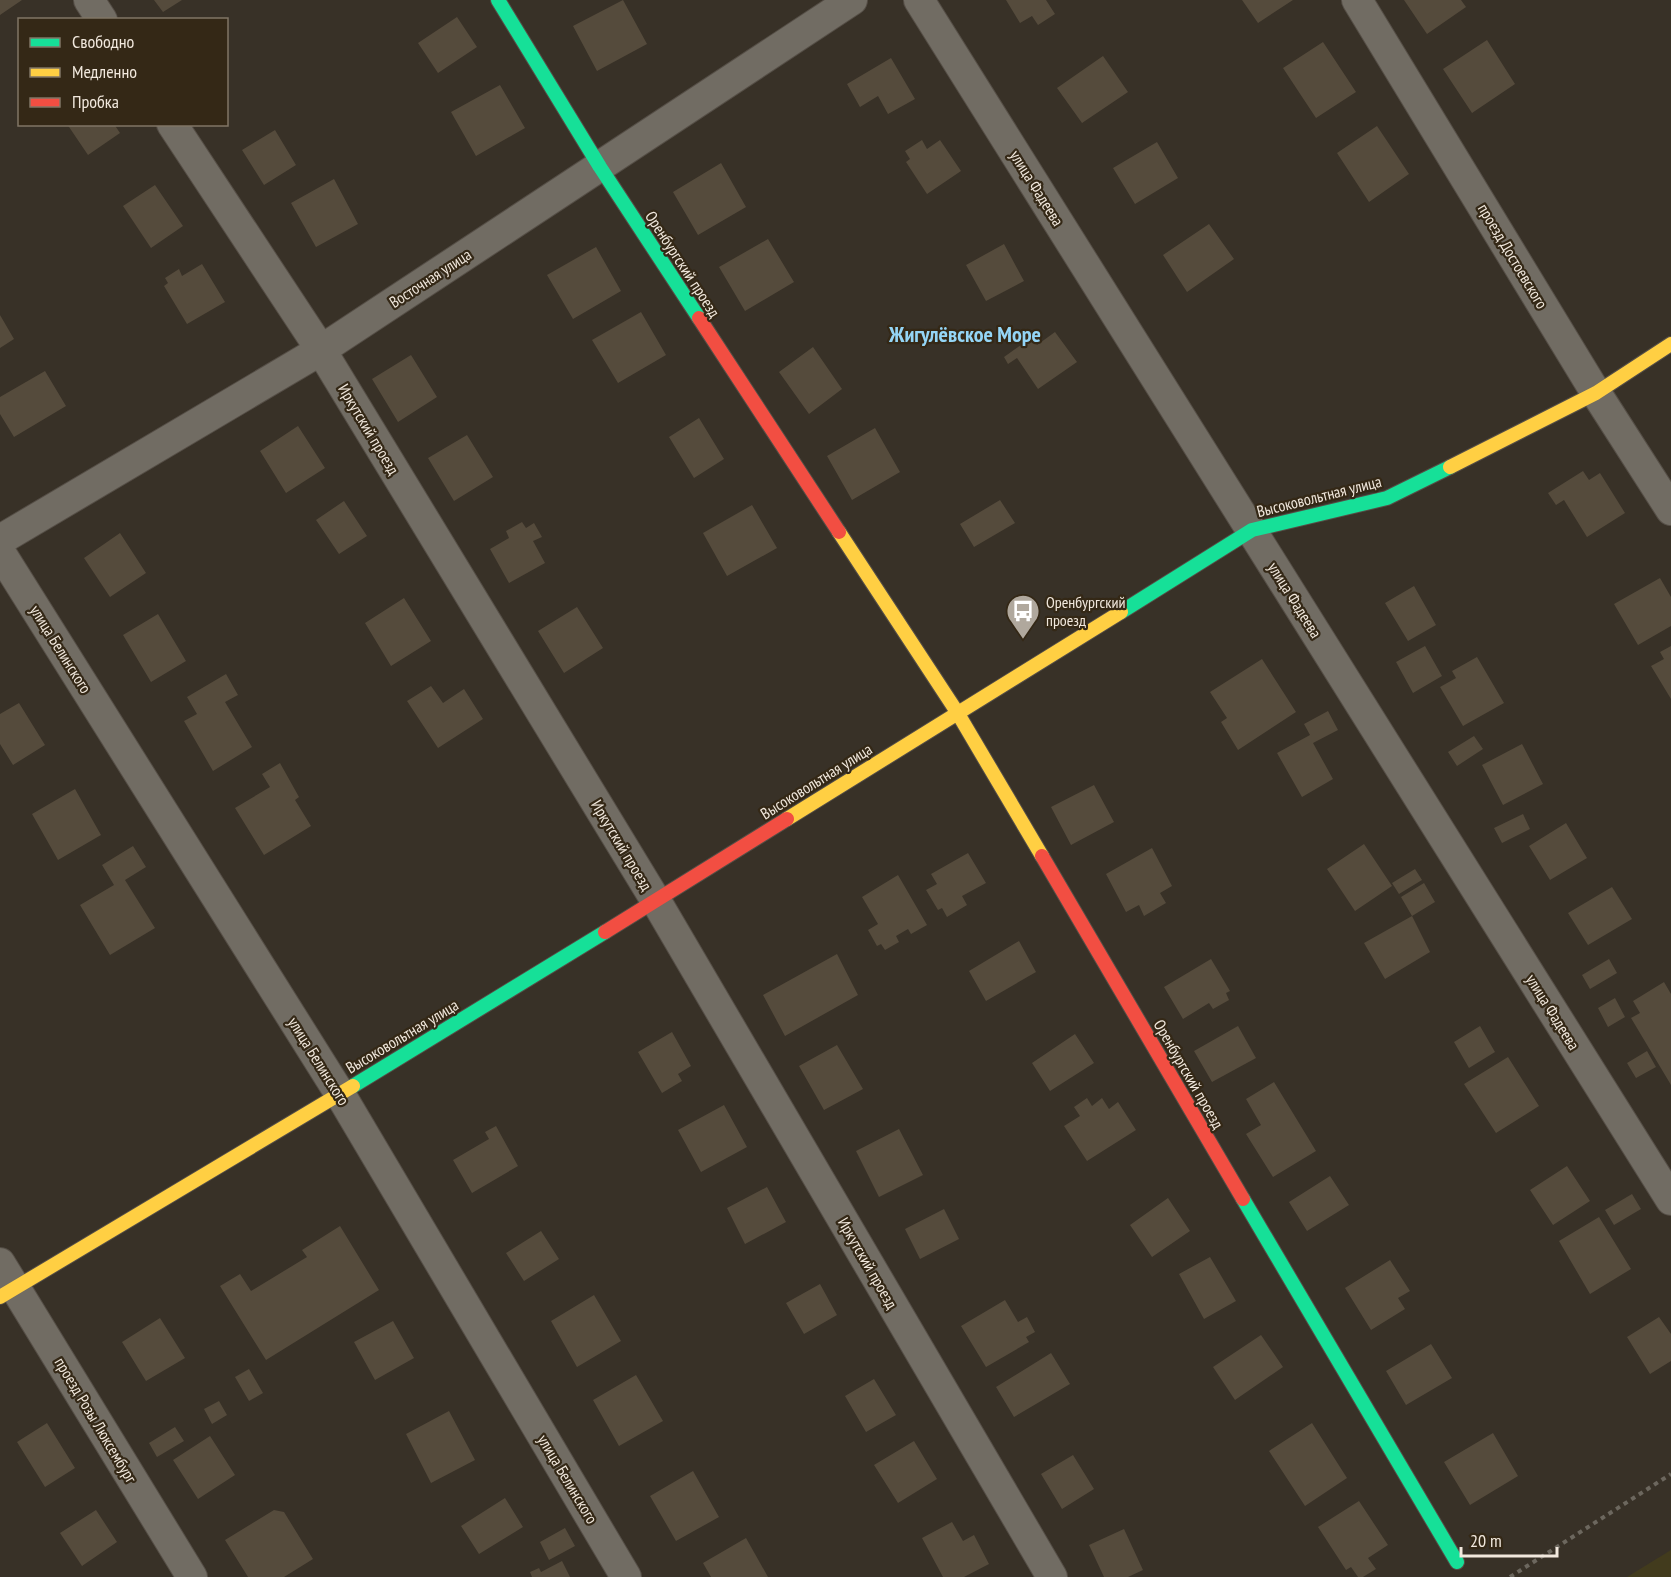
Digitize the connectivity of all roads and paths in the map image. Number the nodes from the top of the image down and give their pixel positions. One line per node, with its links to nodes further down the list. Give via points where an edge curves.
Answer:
1 (89, 0): 6 (street)
2 (498, 0): 8 (street, Оренбургский проезд)
3 (852, 0): 8 (street, Восточная улица)
4 (919, 0): 13 (street, улица Фадеева)
5 (1357, 0): 11 (street, проезд Достоевского)
6 (101, 18)
7 (173, 126): 10 (street, Иркутский проезд)
8 (600, 167): 10 (street, Восточная улица); 16 (street, Оренбургский проезд)
9 (1671, 344): 11 (street, Высоковольтная улица)
10 (321, 350): 14 (street, Восточная улица); 17 (street, Иркутский проезд)
11 (1596, 393): 12 (street, проезд Достоевского); 13 (street, Высоковольтная улица, via 1387,498)
12 (1671, 510)
13 (1252, 530): 16 (street, Высоковольтная улица); 19 (street, улица Фадеева)
14 (0, 540)
15 (0, 552): 18 (street, улица Белинского)
16 (957, 712): 17 (street, Высоковольтная улица); 22 (street, Оренбургский проезд)
17 (656, 901): 18 (street, Высоковольтная улица); 25 (street, Иркутский проезд)
18 (340, 1094): 20 (street, Высоковольтная улица); 24 (street, улица Белинского)
19 (1671, 1200)
20 (5, 1282): 23 (street, проезд Розы Люксембург)
21 (1671, 1474): 26 (path)
22 (1457, 1562)
23 (192, 1577)
24 (626, 1577)
25 (1052, 1577)
26 (1510, 1577)

